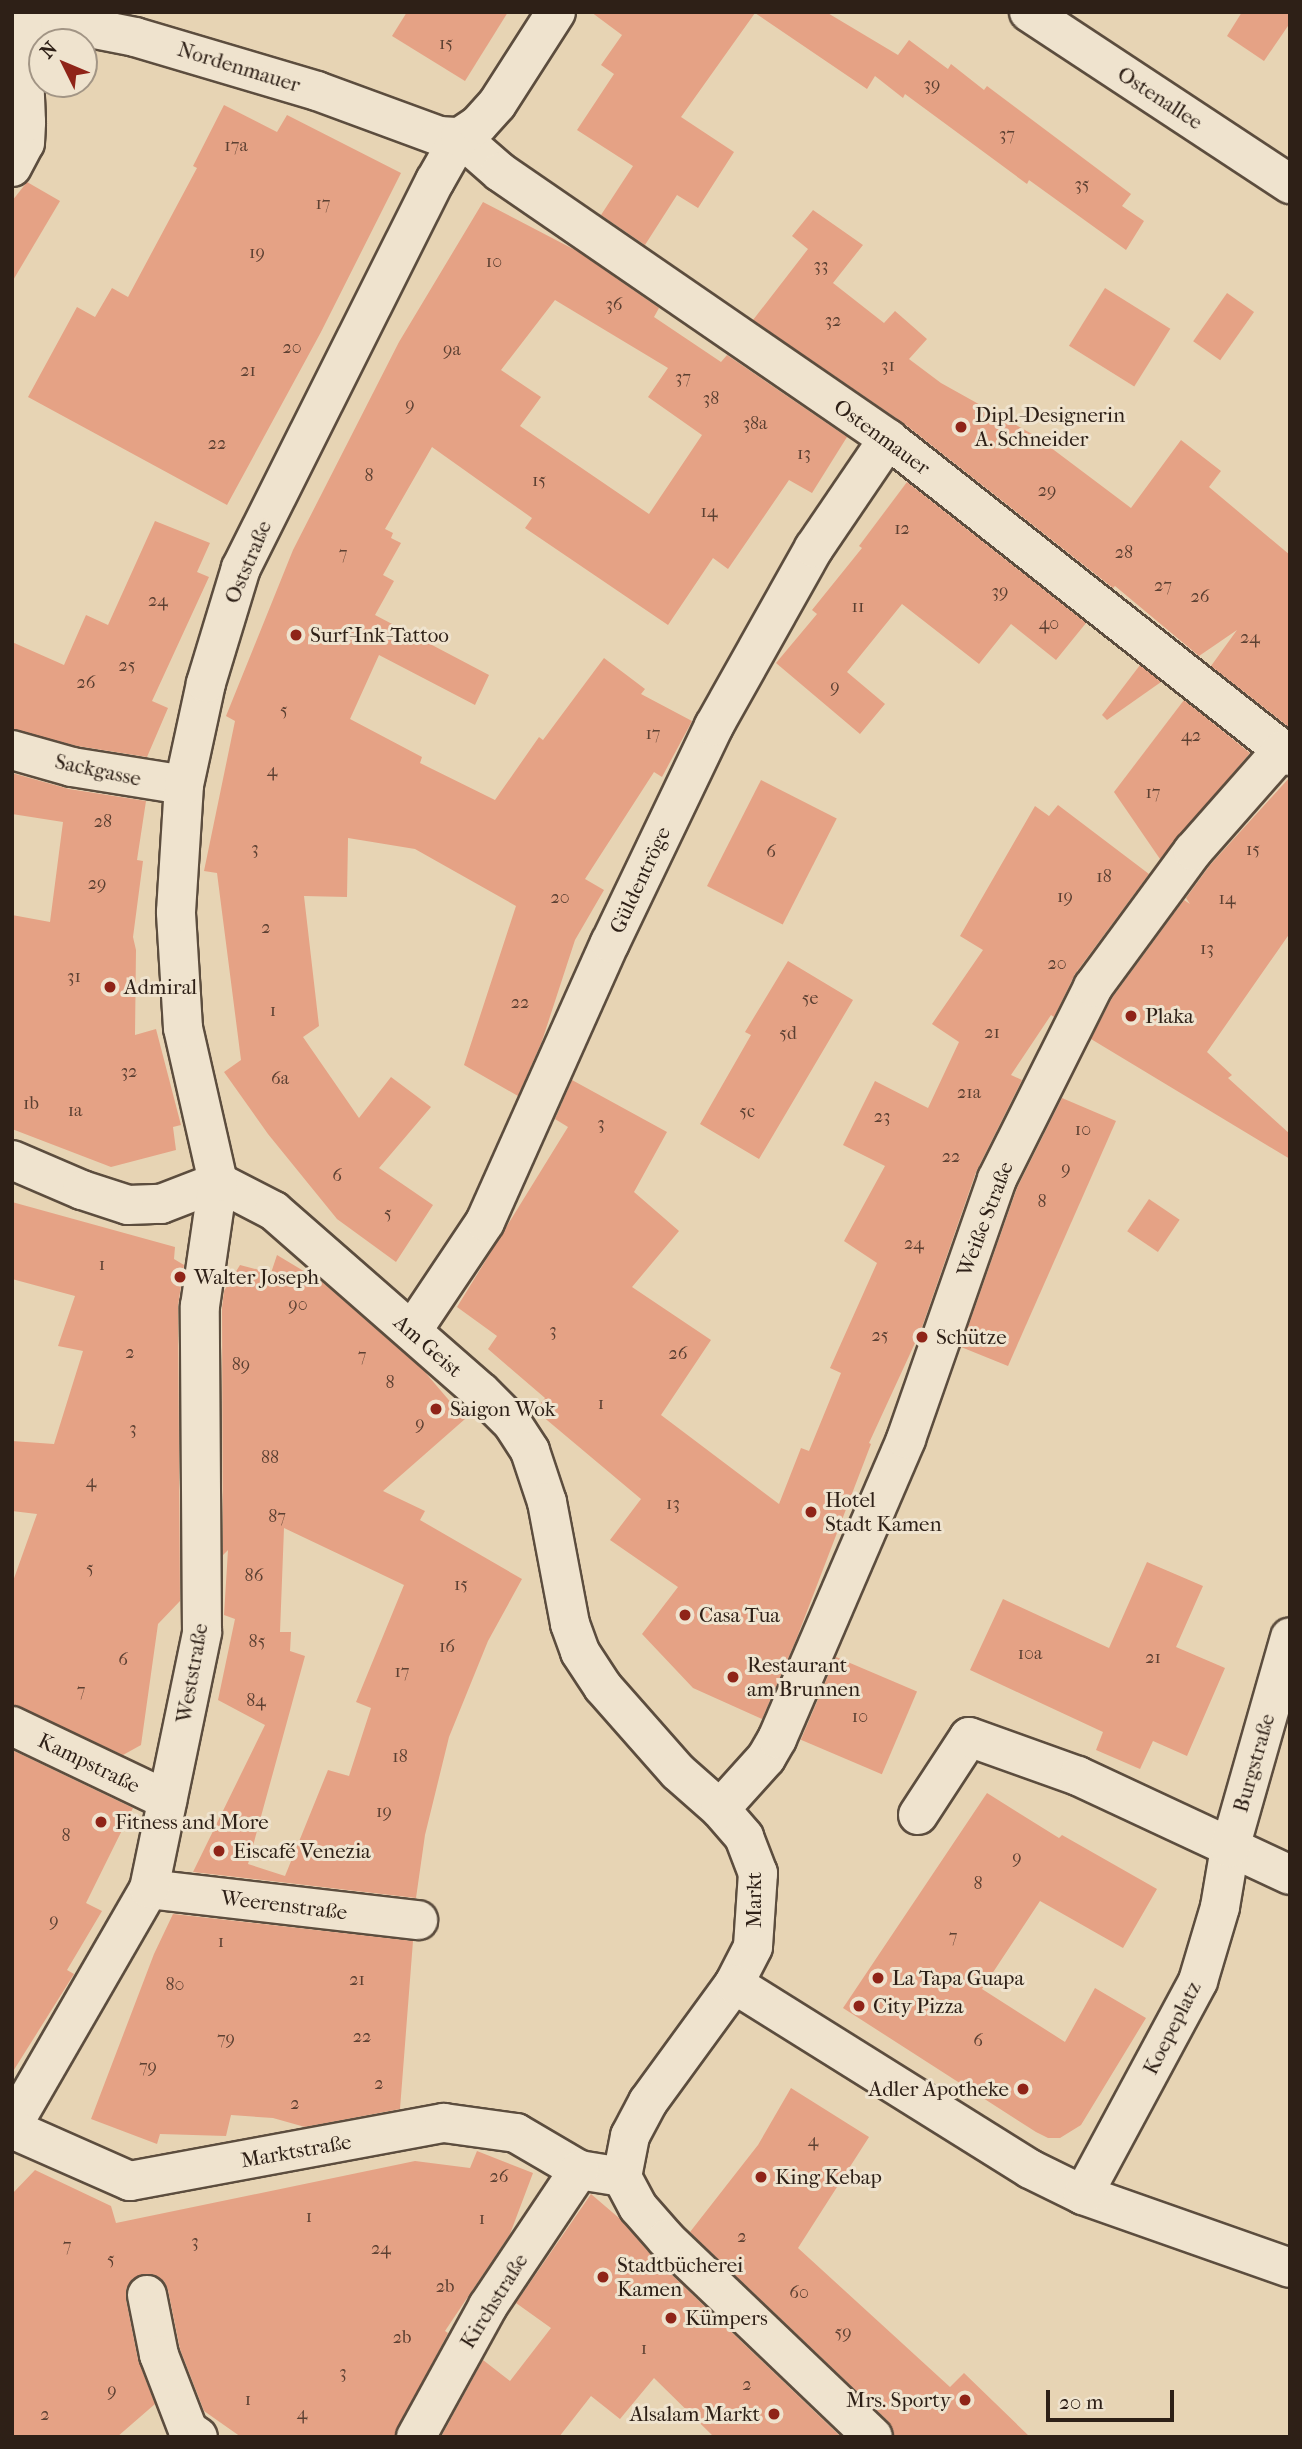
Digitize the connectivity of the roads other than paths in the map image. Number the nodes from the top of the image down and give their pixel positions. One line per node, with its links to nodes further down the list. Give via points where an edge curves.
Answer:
1 (556, 12): 4 (street, Oststraße, via 497,104)
2 (1029, 12): 6 (street, Ostenallee)
3 (17, 22): 4 (street, Nordenmauer, via 75,24 135,37 317,91 439,136); 5 (street, via 26,122 24,143)
4 (460, 137): 7 (street, Ostenmauer, via 500,172); 10 (street, Oststraße, via 241,568 206,683)
5 (12, 167)
6 (1290, 184)
7 (888, 439): 9 (street, Ostenmauer); 13 (street, Güldentröge, via 814,548 713,726 485,1222)
8 (12, 750): 10 (street, Sackgasse, via 72,767)
9 (1286, 753): 18 (street, Weiße Straße, via 1193,851 1093,987 997,1179 906,1439 784,1743)
10 (184, 785): 12 (street, Oststraße, via 178,851 178,974 183,1028)
11 (12, 1160): 12 (street, via 128,1205 161,1204)
12 (218, 1182): 13 (street, Am Geist, via 274,1210); 17 (street, Weststraße, via 200,1306 202,1632)
13 (412, 1331): 14 (street, Am Geist, via 512,1423 530,1451 547,1502)
14 (559, 1568): 18 (street, Markt, via 577,1643 603,1687 678,1772)
15 (1289, 1639): 20 (street, Burgstraße)
16 (12, 1726): 17 (street, Kampstraße)
17 (167, 1800): 22 (street, Weststraße)
18 (720, 1809): 24 (street, Markt, via 744,1837 758,1873 753,1947)
19 (918, 1815): 20 (street, via 969,1737 1078,1776)
20 (1230, 1848): 21 (street); 28 (street, Koepeplatz, via 1220,1907 1198,1981)
21 (1290, 1875)
22 (149, 1889): 23 (street, Weerenstraße); 25 (street, Weststraße)
23 (418, 1920)
24 (734, 1984): 27 (street, Markt, via 649,2102 630,2136); 28 (street, via 826,2029 1030,2169)
25 (12, 2128): 26 (street, Marktstraße, via 130,2181 444,2123 516,2133)
26 (579, 2170): 27 (street); 32 (street, Kirchstraße, via 488,2306)
27 (622, 2177): 33 (street, via 638,2207 666,2239)
28 (1083, 2195): 29 (street)
29 (1290, 2268)
30 (147, 2295): 31 (street, via 159,2355)
31 (187, 2435)
32 (416, 2437)
33 (873, 2437)

